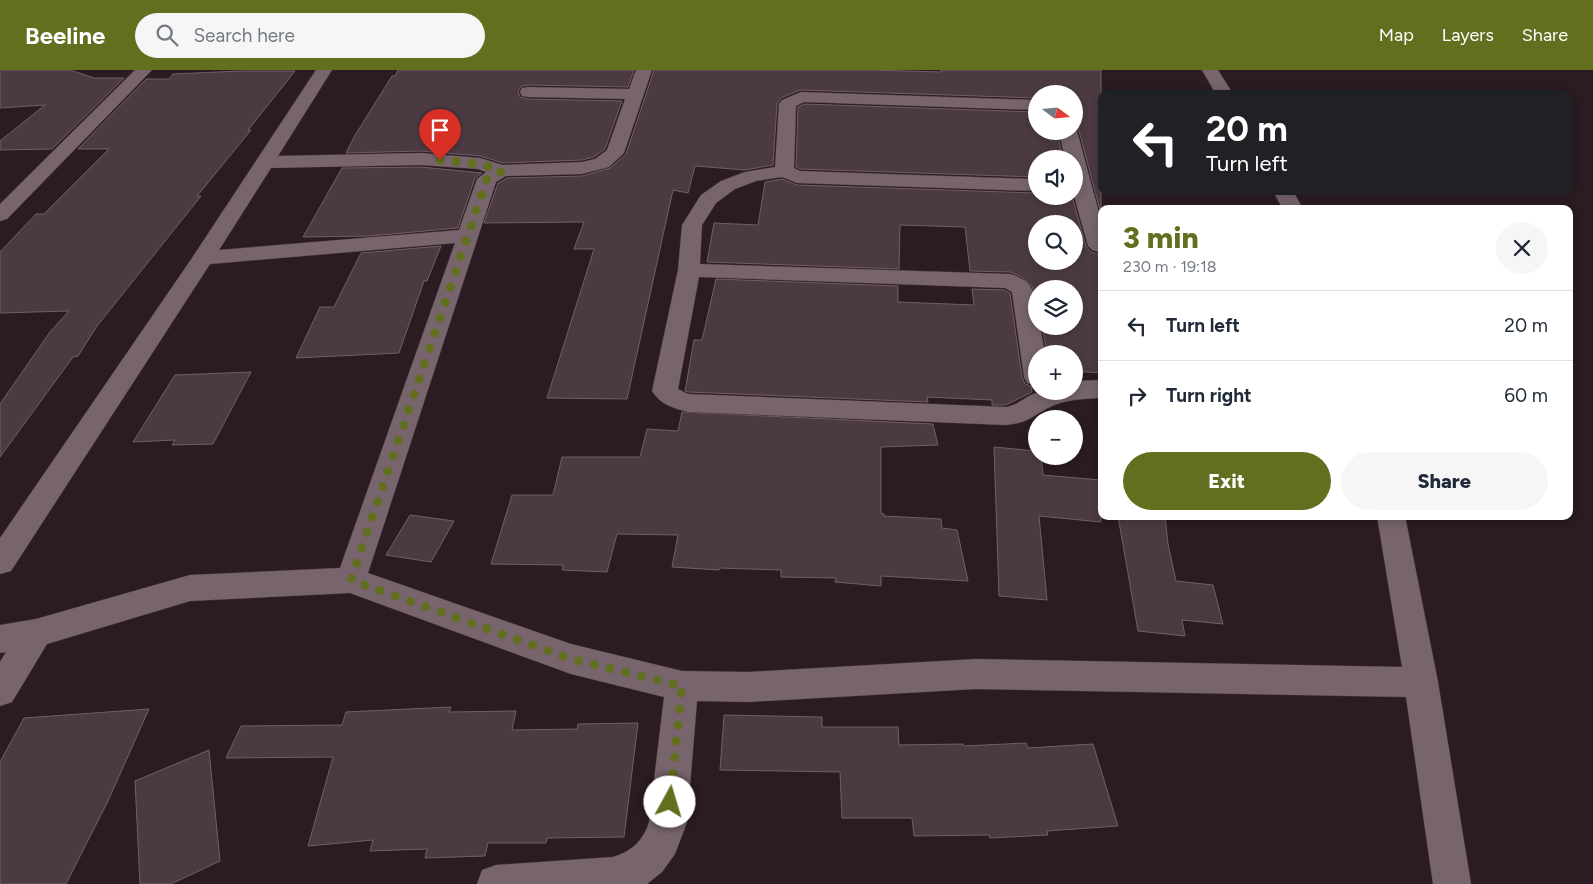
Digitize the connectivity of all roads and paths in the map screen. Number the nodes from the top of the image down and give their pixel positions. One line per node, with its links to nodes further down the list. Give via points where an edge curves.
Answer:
1 (144, 70): 12 (street)
2 (324, 70): 9 (street)
3 (644, 70): 7 (street)
4 (1210, 70): 5 (street)
5 (1222, 90)
6 (528, 92): 7 (street)
7 (635, 94): 10 (street, via 615,152 602,163 560,170)
8 (1028, 105): 11 (street, via 801,97 788,104)
9 (264, 162): 10 (street, via 421,160 480,164); 19 (street)
10 (502, 171): 17 (street, via 487,179)
11 (784, 171): 13 (street, via 797,177); 20 (street, via 752,176 728,185 708,199 692,225)
12 (31, 184): 14 (street); 16 (street)
13 (1028, 185)
14 (0, 186)
15 (1083, 202): 18 (street)
16 (0, 215)
17 (468, 236): 19 (street); 27 (street)
18 (1098, 243)
19 (203, 258): 26 (street)
20 (689, 270): 21 (street, via 1010,281 1023,291); 24 (street, via 665,391 677,401 1006,416 1021,414)
21 (1031, 345)
22 (1098, 389): 23 (street)
23 (1083, 390)
24 (1031, 400)
25 (1393, 520): 30 (street)
26 (0, 562)
27 (351, 580): 28 (street, via 190,588); 31 (street, via 571,659)
28 (36, 633): 29 (street); 32 (street)
29 (0, 639)
30 (1421, 682): 31 (street, via 976,674 748,687); 34 (street)
31 (682, 686): 33 (street, via 668,822 662,841 649,859 632,871 613,876)
32 (0, 692)
33 (496, 884)
34 (1452, 884)

